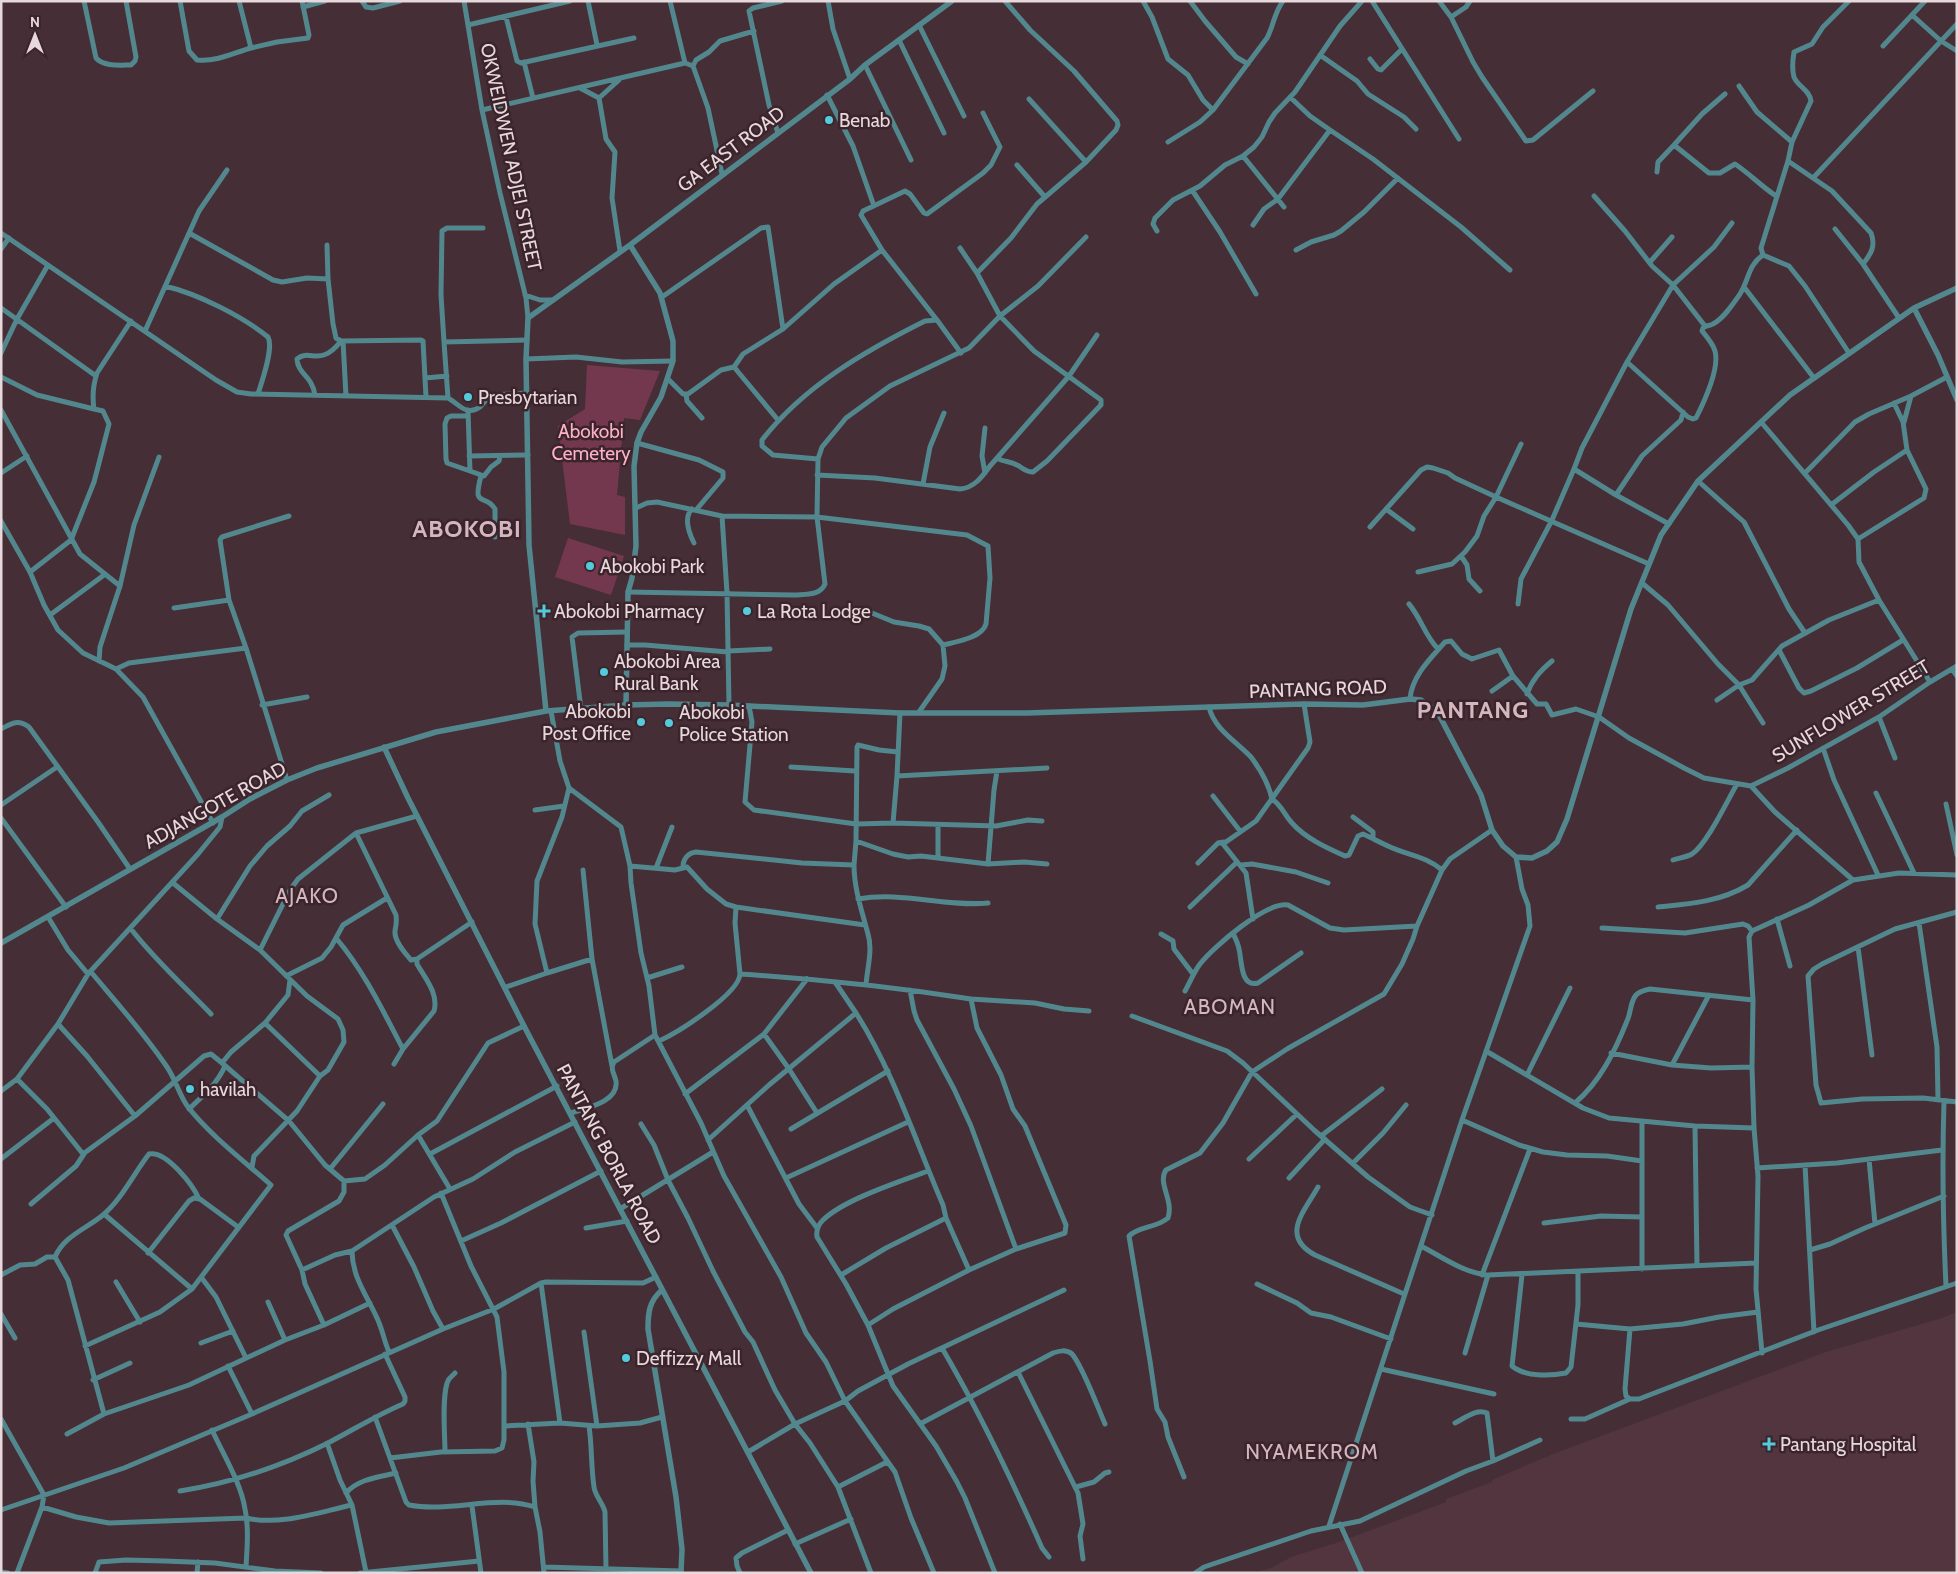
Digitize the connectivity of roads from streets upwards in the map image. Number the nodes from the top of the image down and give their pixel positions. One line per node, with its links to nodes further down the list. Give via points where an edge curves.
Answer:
1 (84, 1): 2 (street, via 99,62 131,65 136,57)
2 (126, 1)
3 (180, 1): 38 (street, via 188,51 192,57 204,61 219,59)
4 (239, 1): 38 (street)
5 (325, 1): 25 (street)
6 (362, 1): 7 (street, via 366,7 373,8)
7 (400, 1)
8 (464, 1): 30 (street, OKWEIDWEN ADJEI STREET)
9 (570, 1): 27 (street)
10 (588, 1): 36 (street)
11 (670, 1): 44 (street)
12 (782, 1): 32 (street, via 748,11)
13 (828, 1): 49 (street)
14 (1006, 1): 74 (street, via 1117,121 1116,130)
15 (1143, 1): 60 (street, via 1168,59 1188,75 1203,100)
16 (1283, 1): 45 (street, via 1275,13 1267,38)
17 (1362, 1): 41 (street)
18 (1372, 1): 39 (street)
19 (1439, 1): 28 (street)
20 (1470, 1): 28 (street)
21 (1849, 1): 69 (street, via 1823,27 1812,44 1794,52 1794,78 1812,98)
22 (1925, 1): 26 (street)
23 (949, 2): 31 (street, GA EAST ROAD)
24 (1194, 3): 45 (street, via 1205,21 1236,56)
25 (302, 4): 38 (street, via 308,38)
26 (1912, 15): 35 (street); 37 (street)
27 (506, 17): 30 (street); 43 (street, via 517,62)
28 (1452, 17): 52 (street, via 1473,62 1526,141 1533,140)
29 (1957, 24): 35 (street)
30 (468, 25): 59 (street, OKWEIDWEN ADJEI STREET)
31 (920, 26): 34 (street, GA EAST ROAD); 62 (street)
32 (754, 31): 47 (street, via 720,41); 65 (street, via 765,89)
33 (634, 38): 36 (street)
34 (899, 40): 46 (street, GA EAST ROAD); 66 (street)
35 (1941, 41): 40 (street); 79 (street)
36 (598, 45): 43 (street)
37 (1883, 46)
38 (251, 48)
39 (1402, 48): 42 (street, via 1381,70); 67 (street)
40 (1957, 51)
41 (1320, 55): 55 (street); 63 (street)
42 (1370, 59)
43 (524, 62): 56 (street)
44 (685, 63): 47 (street); 48 (street)
45 (1248, 64): 60 (street)
46 (865, 65): 49 (street, GA EAST ROAD); 72 (street)
47 (693, 66): 78 (street, via 708,108)
48 (622, 78): 51 (street); 57 (street)
49 (850, 79): 54 (street, GA EAST ROAD)
50 (1739, 86): 69 (street, via 1757,112)
51 (580, 88): 56 (street); 57 (street)
52 (1593, 91)
53 (1724, 94): 70 (street)
54 (827, 95): 65 (street, GA EAST ROAD); 86 (street, via 853,146)
55 (1290, 96): 64 (street); 71 (street, via 1269,122 1262,137)
56 (533, 98): 59 (street)
57 (599, 98): 104 (street, via 606,139 615,152 612,198)
58 (1029, 99): 74 (street)
59 (482, 110): 117 (street, OKWEIDWEN ADJEI STREET)
60 (1214, 110): 68 (street)
61 (983, 113): 86 (street, via 1000,147 983,173 927,214 908,192)
62 (964, 116)
63 (1416, 129)
64 (1330, 130): 80 (street); 85 (street)
65 (778, 133): 78 (street, GA EAST ROAD)
66 (944, 133)
67 (1459, 139)
68 (1168, 142)
69 (1792, 142): 73 (street)
70 (1674, 145): 77 (street, via 1658,162); 83 (street, via 1709,173 1720,173 1734,164)
71 (1243, 156): 81 (street); 85 (street)
72 (911, 160)
73 (1788, 161): 79 (street); 83 (street)
74 (1086, 162): 84 (street)
75 (1017, 165): 84 (street)
76 (227, 170): 94 (street, via 199,210)
77 (1657, 172)
78 (722, 174): 99 (street, GA EAST ROAD)
79 (1814, 177): 107 (street, via 1832,191 1871,233 1873,247)
80 (1398, 178): 103 (street, via 1341,231); 109 (street)
81 (1192, 190): 92 (street, via 1173,200 1155,218 1153,224); 116 (street)
82 (1594, 196): 106 (street)
83 (1776, 196): 105 (street, via 1761,248)
84 (1045, 197): 110 (street)
85 (1278, 199): 87 (street); 89 (street, via 1264,208)
86 (874, 206): 102 (street, via 861,215)
87 (1284, 207)
88 (1732, 223): 112 (street, via 1714,247)
89 (1253, 225)
90 (483, 228): 134 (street, via 442,231)
91 (1835, 229): 107 (street)
92 (1157, 231)
93 (1, 233): 97 (street)
94 (189, 233): 111 (street, via 273,280); 113 (street)
95 (1086, 237): 122 (street, via 1038,286)
96 (1672, 237): 106 (street)
97 (9, 238): 101 (street); 108 (street)
98 (327, 245): 111 (street)
99 (630, 245): 104 (street, GA EAST ROAD); 118 (street)
100 (960, 248): 110 (street)
101 (1, 249)
102 (882, 250): 126 (street); 129 (street, via 834,284)
103 (1296, 250)
104 (620, 251): 119 (street, GA EAST ROAD)
105 (1763, 255): 114 (street, via 1755,260); 137 (street, via 1789,266)
106 (1650, 262): 112 (street)
107 (1863, 264): 123 (street)
108 (48, 265): 124 (street); 127 (street)
109 (1510, 270)
110 (977, 273): 122 (street)
111 (328, 279): 133 (street, via 334,331 336,338)
112 (1673, 285): 128 (street); 140 (street)
113 (165, 286): 130 (street); 151 (street, via 180,289 215,305 268,337 270,349)
114 (1744, 287): 128 (street, via 1732,305 1713,324); 148 (street)
115 (1957, 288): 121 (street)
116 (1256, 294)
117 (525, 295): 119 (street); 125 (street, OKWEIDWEN ADJEI STREET)
118 (662, 297): 129 (street, via 761,228 768,227); 139 (street, via 673,341)
119 (553, 300): 125 (street, GA EAST ROAD)
120 (1, 308): 124 (street)
121 (1914, 308): 123 (street); 146 (street)
122 (1000, 316): 136 (street, via 973,346); 144 (street, via 1034,350)
123 (1899, 318): 137 (street)
124 (17, 319): 135 (street); 142 (street)
125 (528, 319): 132 (street)
126 (937, 320): 136 (street); 167 (street, via 925,321 855,359 816,386)
127 (131, 321): 130 (street); 142 (street)
128 (1706, 326): 163 (street, via 1702,330 1716,355 1713,374 1696,418)
129 (783, 329): 141 (street, via 743,354)
130 (145, 331): 151 (street, via 237,392)
131 (1096, 335): 144 (street)
132 (527, 340): 134 (street); 138 (street)
133 (342, 341): 147 (street, via 421,340); 153 (street, via 324,357 300,356 297,359 299,368 312,382); 154 (street)
134 (444, 342): 143 (street)
135 (1, 353)
136 (961, 353): 179 (street, via 890,386 846,418 822,447)
137 (1850, 353): 148 (street)
138 (526, 359): 139 (street); 150 (street)
139 (673, 361): 149 (street)
140 (1627, 362): 163 (street); 181 (street)
141 (734, 367): 152 (street, via 720,370); 167 (street)
142 (96, 376): 160 (street)
143 (447, 376): 147 (street); 157 (street)
144 (1069, 376): 180 (street); 180 (street, via 1099,397 1101,405 1047,461 1032,472)
145 (1, 377): 160 (street, via 37,395)
146 (1947, 377): 155 (street); 158 (street)
147 (425, 378): 156 (street)
148 (1814, 378): 168 (street, via 1790,394)
149 (668, 379): 152 (street); 171 (street)
150 (527, 393): 162 (street, via 491,395 478,408); 174 (street)
151 (258, 394): 153 (street)
152 (686, 394): 166 (street, via 687,401)
153 (315, 395): 154 (street)
154 (346, 396): 156 (street)
155 (1911, 396): 159 (street); 169 (street)
156 (426, 397): 157 (street)
157 (448, 398): 162 (street)
158 (1957, 400)
159 (1894, 403): 169 (street); 185 (street, via 1855,422)
160 (94, 409): 206 (street, via 104,411 109,424 94,482)
161 (1, 410): 175 (street)
162 (468, 410): 165 (street)
163 (1683, 412): 190 (street, via 1682,420 1642,456)
164 (944, 413): 189 (street, via 930,447)
165 (468, 416): 177 (street); 182 (street, via 452,416 446,420 446,460)
166 (702, 418)
167 (778, 420): 179 (street, via 762,440 762,446 768,452)
168 (1761, 422): 185 (street); 188 (street)
169 (1904, 422): 173 (street)
170 (985, 428): 183 (street, via 982,456)
171 (638, 443): 193 (street, via 634,466); 195 (street, via 699,460 723,472 723,478)
172 (1521, 444): 191 (street)
173 (1907, 450): 192 (street); 205 (street, via 1926,489 1924,498)
174 (528, 455): 178 (street); 255 (street, via 530,560)
175 (27, 456): 184 (street); 206 (street)
176 (159, 456): 214 (street, via 134,525)
177 (469, 456): 178 (street); 182 (street)
178 (500, 456): 187 (street, via 497,464)
179 (818, 458): 186 (street)
180 (997, 458): 183 (street)
181 (1574, 469): 190 (street); 199 (street)
182 (470, 471): 187 (street)
183 (985, 472): 189 (street, via 965,488)
184 (1, 473)
185 (1805, 473): 192 (street)
186 (817, 475): 189 (street); 198 (street)
187 (481, 476): 204 (street, via 477,493 495,509)
188 (1698, 481): 201 (street); 226 (street, via 1744,522)
189 (923, 484)
190 (1616, 495): 201 (street)
191 (1496, 497): 194 (street, via 1448,473 1427,467); 199 (street); 208 (street, via 1477,536)
192 (1831, 505): 205 (street)
193 (636, 508): 195 (street, via 657,502); 215 (street, via 636,553)
194 (1386, 509): 202 (street); 203 (street)
195 (694, 510): 197 (street); 207 (street, via 688,514)
196 (290, 516): 218 (street, via 222,537 220,543)
197 (722, 516): 198 (street); 217 (street)
198 (817, 517): 217 (street, via 823,590 794,595); 229 (street, via 967,535 988,546 990,578 985,628)
199 (1552, 520): 209 (street); 221 (street, via 1521,579)
200 (1, 521): 210 (street)
201 (1669, 524): 209 (street)
202 (1370, 527)
203 (1413, 529)
204 (495, 537)
205 (1858, 539): 219 (street, via 1859,562)
206 (70, 540): 210 (street); 212 (street, via 80,554)
207 (694, 543)
208 (1461, 556): 211 (street, via 1452,564); 216 (street, via 1467,565 1469,579)
209 (1649, 564): 213 (street)
210 (30, 572): 224 (street)
211 (1418, 572)
212 (104, 575): 214 (street); 224 (street)
213 (1642, 583): 242 (street, via 1668,605); 258 (street, via 1631,609)
214 (120, 586): 235 (street, via 100,647)
215 (628, 592): 217 (street); 225 (street)
216 (1480, 592)
217 (727, 593): 234 (street)
218 (229, 600): 222 (street); 230 (street)
219 (1879, 600): 226 (street); 227 (street)
220 (1409, 604): 232 (street)
221 (1518, 604)
222 (174, 608)
223 (872, 613): 229 (street, via 894,622 929,629)
224 (50, 615): 235 (street, via 58,630 83,653)
225 (627, 632): 228 (street); 254 (street, via 578,633 572,637)
226 (1805, 633): 233 (street)
227 (1903, 640): 233 (street, via 1857,668 1804,692); 241 (street)
228 (627, 645): 234 (street); 250 (street)
229 (943, 645): 256 (street, via 942,679)
230 (246, 648): 238 (street, via 129,664); 249 (street)
231 (770, 649): 234 (street)
232 (1438, 649): 239 (street, via 1451,641 1462,654 1472,659 1498,650); 246 (street, via 1419,673)
233 (1779, 650): 242 (street, via 1752,680)
234 (728, 652): 251 (street)
235 (99, 661): 238 (street)
236 (1552, 662): 244 (street, via 1531,683)
237 (1954, 667): 240 (street); 241 (street, SUNFLOWER STREET)
238 (116, 669): 289 (street, via 143,697)
239 (1513, 676): 243 (street); 244 (street)
240 (1957, 676)
241 (1930, 682): 259 (street, SUNFLOWER STREET)
242 (1739, 685): 247 (street); 260 (street)
243 (1492, 691)
244 (1527, 694): 258 (street, via 1537,704 1546,704 1552,715 1576,709)
245 (307, 697): 249 (street)
246 (1410, 699): 248 (street, PANTANG ROAD, via 1363,705); 295 (street, PANTANG ROAD, via 1422,700 1437,711 1481,795)
247 (1717, 700)
248 (1304, 704): 253 (street, PANTANG ROAD); 279 (street, via 1310,742 1308,748)
249 (262, 705): 272 (street)
250 (626, 705): 251 (street, ADJANGOTE ROAD); 254 (street, ADJANGOTE ROAD)
251 (729, 705): 252 (street, ADJANGOTE ROAD)
252 (749, 706): 257 (street, PANTANG ROAD); 291 (street, via 752,722 746,802 749,807)
253 (1208, 707): 256 (street, PANTANG ROAD, via 1027,713); 279 (street, via 1222,730 1254,762)
254 (581, 709): 255 (street, ADJANGOTE ROAD)
255 (548, 711): 262 (street, ADJANGOTE ROAD, via 436,732); 275 (street)
256 (919, 712): 257 (street, PANTANG ROAD)
257 (900, 713): 264 (street)
258 (1599, 717): 273 (street, via 1629,738 1704,778); 303 (street, via 1557,842 1540,856)
259 (1879, 717): 263 (street, SUNFLOWER STREET); 265 (street)
260 (1763, 723)
261 (1, 729): 266 (street, via 14,722 23,723)
262 (384, 747): 272 (street, ADJANGOTE ROAD); 284 (street, PANTANG BORLA ROAD)
263 (1823, 748): 274 (street, SUNFLOWER STREET); 318 (street, via 1834,780)
264 (898, 752): 269 (street, via 858,745); 271 (street)
265 (1895, 758)
266 (57, 767): 281 (street); 314 (street)
267 (791, 767): 269 (street)
268 (1047, 768): 270 (street)
269 (855, 771): 291 (street)
270 (997, 771): 271 (street); 292 (street)
271 (898, 776): 290 (street)
272 (287, 780): 285 (street, ADJANGOTE ROAD)
273 (1737, 784): 274 (street); 305 (street, via 1696,850)
274 (1751, 786): 296 (street)
275 (569, 788): 282 (street); 311 (street, via 621,827)
276 (1876, 793): 317 (street)
277 (329, 795): 334 (street, via 302,811 250,866)
278 (1214, 796): 297 (street)
279 (1272, 799): 297 (street, via 1253,823); 299 (street, via 1298,828 1323,846 1345,856 1360,834)
280 (1946, 804): 302 (street)
281 (1, 805)
282 (564, 806): 283 (street); 354 (street, via 537,881 535,924)
283 (535, 810)
284 (417, 816): 298 (street); 335 (street, PANTANG BORLA ROAD)
285 (222, 817): 289 (street, ADJANGOTE ROAD); 321 (street, via 220,827)
286 (1353, 817): 299 (street, via 1373,832)
287 (1, 818): 326 (street)
288 (1042, 821): 292 (street)
289 (213, 823): 314 (street, ADJANGOTE ROAD)
290 (893, 823): 291 (street); 293 (street)
291 (856, 824): 300 (street)
292 (991, 825): 293 (street); 307 (street)
293 (938, 826): 304 (street)
294 (672, 827): 313 (street)
295 (1492, 830): 303 (street, PANTANG ROAD); 316 (street, via 1450,859)
296 (1797, 830): 320 (street); 327 (street, via 1748,885 1738,891 1715,900)
297 (1240, 831): 301 (street)
298 (356, 833): 323 (street); 347 (street, via 298,879)
299 (1373, 838): 316 (street)
300 (856, 841): 304 (street, via 900,855); 310 (street)
301 (1224, 842): 306 (street, via 1218,843); 309 (street, via 1225,848)
302 (1957, 855)
303 (1516, 857): 380 (street, via 1530,926)
304 (938, 858): 307 (street)
305 (1673, 860)
306 (1198, 863)
307 (988, 864): 308 (street)
308 (1047, 864)
309 (1239, 864): 322 (street, via 1296,872); 328 (street); 332 (street, via 1246,873)
310 (854, 865): 312 (street, via 696,852 684,859); 324 (street)
311 (630, 866): 313 (street); 358 (street)
312 (683, 867): 313 (street, via 675,870); 329 (street, via 690,870 706,889)
313 (656, 868)
314 (130, 869): 326 (street, ADJANGOTE ROAD)
315 (584, 870): 350 (street)
316 (1442, 870): 338 (street)
317 (1914, 873): 318 (street); 319 (street)
318 (1878, 875): 320 (street)
319 (1957, 875)
320 (1853, 880): 333 (street)
321 (173, 883): 334 (street); 340 (street)
322 (1328, 883)
323 (387, 898): 344 (street, via 343,925); 349 (street, via 398,924 395,937 412,960)
324 (858, 899): 325 (street, via 898,896 959,904); 337 (street)
325 (988, 903)
326 (66, 906): 331 (street, ADJANGOTE ROAD)
327 (1658, 906)
328 (1190, 907)
329 (736, 908): 337 (street); 355 (street)
330 (1957, 912): 336 (street)
331 (48, 917): 345 (street, ADJANGOTE ROAD); 353 (street, via 68,950)
332 (1253, 919): 338 (street, via 1282,904 1330,928); 342 (street)
333 (1777, 919): 341 (street); 351 (street)
334 (217, 920): 347 (street)
335 (472, 922): 349 (street); 362 (street, PANTANG BORLA ROAD)
336 (1919, 923): 346 (street, via 1895,929); 399 (street, via 1937,1047)
337 (864, 925): 361 (street, via 869,935 870,950)
338 (1416, 926): 390 (street, via 1402,964 1384,994)
339 (1602, 928): 341 (street, via 1686,932 1743,924)
340 (131, 929): 353 (street); 371 (street)
341 (1752, 931): 368 (street, via 1748,944)
342 (1234, 933): 348 (street, via 1242,968 1247,981 1252,984); 356 (street, via 1204,959)
343 (1161, 934): 356 (street, via 1173,942)
344 (336, 938): 357 (street, via 322,958); 379 (street, via 368,984)
345 (1, 943)
346 (1858, 947): 382 (street); 399 (street, via 1822,964 1808,976 1819,1102)
347 (260, 950): 357 (street)
348 (1301, 953)
349 (417, 959): 379 (street, via 434,995 435,1006)
350 (592, 959): 354 (street); 386 (street)
351 (1790, 966)
352 (682, 967): 358 (street)
353 (90, 973): 373 (street); 394 (street, via 143,1034)
354 (547, 973): 362 (street)
355 (740, 974): 359 (street); 378 (street, via 738,984 716,1004 682,1030)
356 (1193, 974): 365 (street)
357 (288, 978): 374 (street, via 288,995); 392 (street, via 338,1019 343,1030 344,1042 328,1070)
358 (647, 978): 377 (street)
359 (807, 978): 360 (street); 376 (street)
360 (836, 982): 361 (street); 370 (street)
361 (866, 985): 364 (street)
362 (506, 987): 375 (street, PANTANG BORLA ROAD)
363 (1570, 988): 391 (street)
364 (910, 990): 367 (street); 464 (street, via 917,1020 971,1126)
365 (1185, 991)
366 (1710, 995): 368 (street); 381 (street, via 1642,991 1632,1001 1628,1020); 385 (street)
367 (971, 999): 369 (street); 464 (street, via 977,1028 1001,1075 1013,1109 1025,1126 1066,1225 1065,1233)
368 (1753, 1000): 387 (street)
369 (1089, 1011)
370 (856, 1013): 388 (street); 389 (street)
371 (211, 1014)
372 (1132, 1016): 390 (street, via 1201,1043 1218,1046)
373 (58, 1024): 393 (street); 410 (street)
374 (265, 1024): 384 (street, via 231,1052); 392 (street)
375 (524, 1026): 395 (street, PANTANG BORLA ROAD); 421 (street, via 488,1042 437,1121)
376 (764, 1034): 388 (street); 398 (street)
377 (655, 1036): 378 (street); 386 (street)
378 (658, 1041): 398 (street)
379 (403, 1049): 383 (street)
380 (1486, 1051): 391 (street); 413 (street)
381 (1612, 1053): 385 (street); 402 (street, via 1592,1088)
382 (1872, 1055)
383 (394, 1064)
384 (223, 1065): 394 (street, via 208,1055); 406 (street, via 221,1075 209,1091); 412 (street)
385 (1672, 1065): 387 (street)
386 (612, 1066): 407 (street, via 616,1083 614,1093 605,1101)
387 (1752, 1067): 419 (street)
388 (789, 1069): 404 (street); 408 (street)
389 (888, 1071): 408 (street); 415 (street)
390 (1252, 1072): 409 (street); 551 (street, via 1223,1123 1200,1153 1164,1173 1163,1183 1170,1207 1168,1218 1129,1236 1157,1409 1165,1422)
391 (1526, 1075): 402 (street)
392 (320, 1076): 412 (street)
393 (17, 1079): 397 (street); 411 (street)
394 (174, 1080): 406 (street); 410 (street)
395 (557, 1086): 407 (street, PANTANG BORLA ROAD); 428 (street)
396 (1382, 1089): 422 (street)
397 (1, 1091)
398 (685, 1094): 423 (street)
399 (1938, 1100): 400 (street)
400 (1944, 1101): 401 (street); 425 (street)
401 (1957, 1102)
402 (1575, 1103): 416 (street, via 1609,1118)
403 (383, 1104): 437 (street)
404 (747, 1105): 423 (street); 440 (street)
405 (1406, 1105): 433 (street)
406 (189, 1109): 435 (street)
407 (571, 1113): 414 (street, PANTANG BORLA ROAD)
408 (817, 1113): 420 (street)
409 (1297, 1114): 422 (street); 430 (street)
410 (135, 1116): 427 (street)
411 (54, 1118): 427 (street); 429 (street)
412 (289, 1120): 435 (street, via 254,1156); 437 (street)
413 (1462, 1120): 424 (street); 452 (street)
414 (575, 1122): 439 (street, PANTANG BORLA ROAD); 445 (street)
415 (908, 1122): 438 (street); 440 (street)
416 (1642, 1122): 418 (street); 432 (street)
417 (640, 1124): 442 (street, via 654,1145)
418 (1695, 1126): 419 (street); 470 (street)
419 (1754, 1128): 436 (street)
420 (791, 1129)
421 (418, 1135): 428 (street); 443 (street, via 365,1179)
422 (1323, 1138): 433 (street); 441 (street)
423 (708, 1140): 426 (street)
424 (1530, 1149): 432 (street); 477 (street)
425 (1942, 1150): 431 (street); 447 (street)
426 (712, 1152): 442 (street); 524 (street)
427 (84, 1154): 449 (street, via 76,1166)
428 (430, 1154): 445 (street)
429 (1, 1159)
430 (1249, 1159)
431 (1869, 1159): 434 (street); 457 (street)
432 (1642, 1161): 453 (street)
433 (1354, 1163): 452 (street, via 1388,1193)
434 (1805, 1165): 436 (street); 465 (street)
435 (252, 1167): 459 (street, via 271,1185)
436 (1757, 1168): 469 (street)
437 (330, 1169): 443 (street)
438 (928, 1170): 454 (street); 461 (street, via 862,1197 824,1219)
439 (601, 1172): 450 (street, PANTANG BORLA ROAD); 462 (street, via 501,1224)
440 (786, 1178): 461 (street, via 800,1207)
441 (1288, 1178)
442 (668, 1180): 450 (street); 534 (street, via 722,1290)
443 (344, 1181): 472 (street, via 344,1192 338,1201 286,1235)
444 (1318, 1187): 489 (street, via 1297,1224 1300,1244 1315,1255)
445 (450, 1189): 446 (street)
446 (441, 1193): 458 (street); 462 (street)
447 (1944, 1196): 457 (street); 485 (street)
448 (199, 1198): 451 (street, via 168,1160 152,1153); 459 (street); 467 (street, via 189,1201)
449 (31, 1204)
450 (620, 1209): 455 (street, PANTANG BORLA ROAD)
451 (104, 1214): 467 (street); 468 (street, via 59,1247)
452 (1432, 1216): 463 (street)
453 (1642, 1217): 456 (street, via 1602,1216); 471 (street)
454 (946, 1218): 473 (street); 476 (street)
455 (627, 1221): 460 (street); 480 (street, PANTANG BORLA ROAD)
456 (1544, 1223)
457 (1875, 1224): 465 (street)
458 (392, 1225): 466 (street); 499 (street)
459 (238, 1227): 479 (street)
460 (586, 1228)
461 (817, 1228): 476 (street, via 816,1237)
462 (461, 1240): 492 (street, via 484,1294)
463 (1422, 1246): 477 (street, via 1446,1260); 489 (street)
464 (1016, 1249): 473 (street)
465 (1810, 1250): 503 (street)
466 (352, 1251): 472 (street); 491 (street, via 356,1279)
467 (148, 1253): 486 (street)
468 (55, 1257): 475 (street, via 20,1265); 508 (street, via 68,1280)
469 (1756, 1263): 470 (street); 493 (street)
470 (1697, 1266): 471 (street)
471 (1642, 1269): 474 (street)
472 (302, 1270): 497 (street)
473 (969, 1270): 498 (street)
474 (1578, 1272): 478 (street); 496 (street)
475 (1, 1275)
476 (841, 1275): 498 (street)
477 (1485, 1275): 478 (street); 511 (street)
478 (1522, 1275): 496 (street, via 1512,1366 1518,1371 1558,1374 1569,1371)
479 (201, 1277): 486 (street); 501 (street, via 214,1292)
480 (656, 1277): 482 (street, via 643,1283); 487 (street, PANTANG BORLA ROAD)
481 (116, 1282): 495 (street)
482 (541, 1283): 492 (street); 531 (street)
483 (1957, 1283): 485 (street)
484 (1257, 1284): 505 (street, via 1311,1313)
485 (1946, 1286): 503 (street)
486 (192, 1289): 495 (street)
487 (662, 1290): 528 (street, via 652,1300 648,1315); 545 (street, PANTANG BORLA ROAD)
488 (1064, 1290): 509 (street)
489 (1404, 1294): 505 (street)
490 (268, 1302): 506 (street)
491 (370, 1303): 497 (street); 510 (street)
492 (494, 1309): 499 (street); 537 (street, via 504,1363)
493 (1758, 1312): 500 (street); 512 (street)
494 (1, 1314): 504 (street)
495 (140, 1322): 508 (street)
496 (1576, 1324): 500 (street)
497 (324, 1325): 506 (street)
498 (868, 1325): 519 (street)
499 (443, 1328): 510 (street)
500 (1630, 1329): 523 (street, via 1625,1389)
501 (233, 1331): 507 (street); 513 (street)
502 (584, 1332): 539 (street)
503 (1814, 1332): 512 (street)
504 (15, 1338)
505 (1391, 1338): 516 (street)
506 (285, 1340): 513 (street)
507 (201, 1343)
508 (85, 1346): 520 (street)
509 (942, 1348): 519 (street); 522 (street)
510 (387, 1353): 526 (street); 527 (street, via 406,1397 405,1401)
511 (1465, 1353)
512 (1762, 1353): 523 (street, via 1639,1399)
513 (246, 1358): 515 (street)
514 (130, 1363): 520 (street)
515 (228, 1366): 525 (street, via 189,1385); 526 (street)
516 (1382, 1369): 521 (street); 566 (street)
517 (1018, 1372): 522 (street); 536 (street, via 1058,1351 1071,1354); 554 (street)
518 (455, 1373): 544 (street, via 447,1386)
519 (889, 1376): 524 (street); 535 (street)
520 (94, 1380): 525 (street)
521 (1494, 1394)
522 (971, 1397): 535 (street); 569 (street)
523 (1630, 1399): 530 (street, via 1585,1419)
524 (845, 1400): 534 (street); 548 (street)
525 (104, 1414): 541 (street)
526 (252, 1414): 540 (street)
527 (375, 1417): 543 (street); 546 (street)
528 (662, 1417): 539 (street, via 640,1423); 579 (street, via 680,1531)
529 (1, 1418): 557 (street)
530 (1571, 1419)
531 (560, 1423): 533 (street); 538 (street)
532 (1456, 1423): 547 (street, via 1476,1412 1487,1413)
533 (528, 1424): 537 (street); 561 (street, via 534,1462)
534 (795, 1424): 545 (street); 553 (street)
535 (920, 1424): 590 (street, via 965,1498)
536 (1105, 1424)
537 (505, 1426): 544 (street, via 502,1448 495,1451)
538 (589, 1426): 539 (street); 574 (street, via 594,1488 605,1512)
539 (597, 1426)
540 (212, 1430): 552 (street); 557 (street, via 124,1468)
541 (67, 1434)
542 (1540, 1440): 547 (street)
543 (327, 1443): 552 (street, via 270,1468); 556 (street)
544 (446, 1451): 546 (street)
545 (748, 1452): 567 (street, PANTANG BORLA ROAD)
546 (390, 1458): 550 (street)
547 (1493, 1461): 565 (street, via 1360,1521)
548 (890, 1464): 553 (street, via 885,1463); 589 (street)
549 (1109, 1472): 554 (street, via 1094,1482)
550 (396, 1473): 556 (street, via 359,1483); 559 (street, via 409,1505)
551 (1184, 1477)
552 (234, 1478): 555 (street); 563 (street)
553 (838, 1487): 564 (street)
554 (1076, 1487): 570 (street, via 1082,1512 1080,1536)
555 (180, 1490)
556 (346, 1493): 558 (street)
557 (44, 1495): 560 (street); 562 (street)
558 (352, 1505): 563 (street, via 280,1520); 578 (street)
559 (472, 1506): 561 (street, via 515,1502); 571 (street)
560 (42, 1507): 563 (street, via 109,1523); 581 (street)
561 (535, 1507): 576 (street)
562 (1, 1510)
563 (246, 1518): 573 (street)
564 (851, 1519): 568 (street); 588 (street)
565 (1340, 1524): 566 (street); 592 (street)
566 (1329, 1526): 591 (street, via 1219,1562)
567 (788, 1530): 568 (street, PANTANG BORLA ROAD); 586 (street, via 736,1558)
568 (795, 1544): 587 (street, PANTANG BORLA ROAD)
569 (1049, 1557)
570 (1083, 1559)
571 (479, 1561): 575 (street); 585 (street)
572 (198, 1562): 573 (street); 582 (street, via 106,1561 99,1562); 583 (street)
573 (246, 1567): 584 (street)
574 (606, 1569): 576 (street); 579 (street)
575 (418, 1570): 578 (street)
576 (544, 1570)
577 (1, 1572): 580 (street)
578 (363, 1572)
579 (681, 1572)
580 (8, 1573)
581 (17, 1573)
582 (96, 1573)
583 (197, 1573)
584 (321, 1573)
585 (481, 1573)
586 (740, 1573)
587 (811, 1573)
588 (871, 1573)
589 (934, 1573)
590 (995, 1573)
591 (1196, 1573)
592 (1362, 1573)

